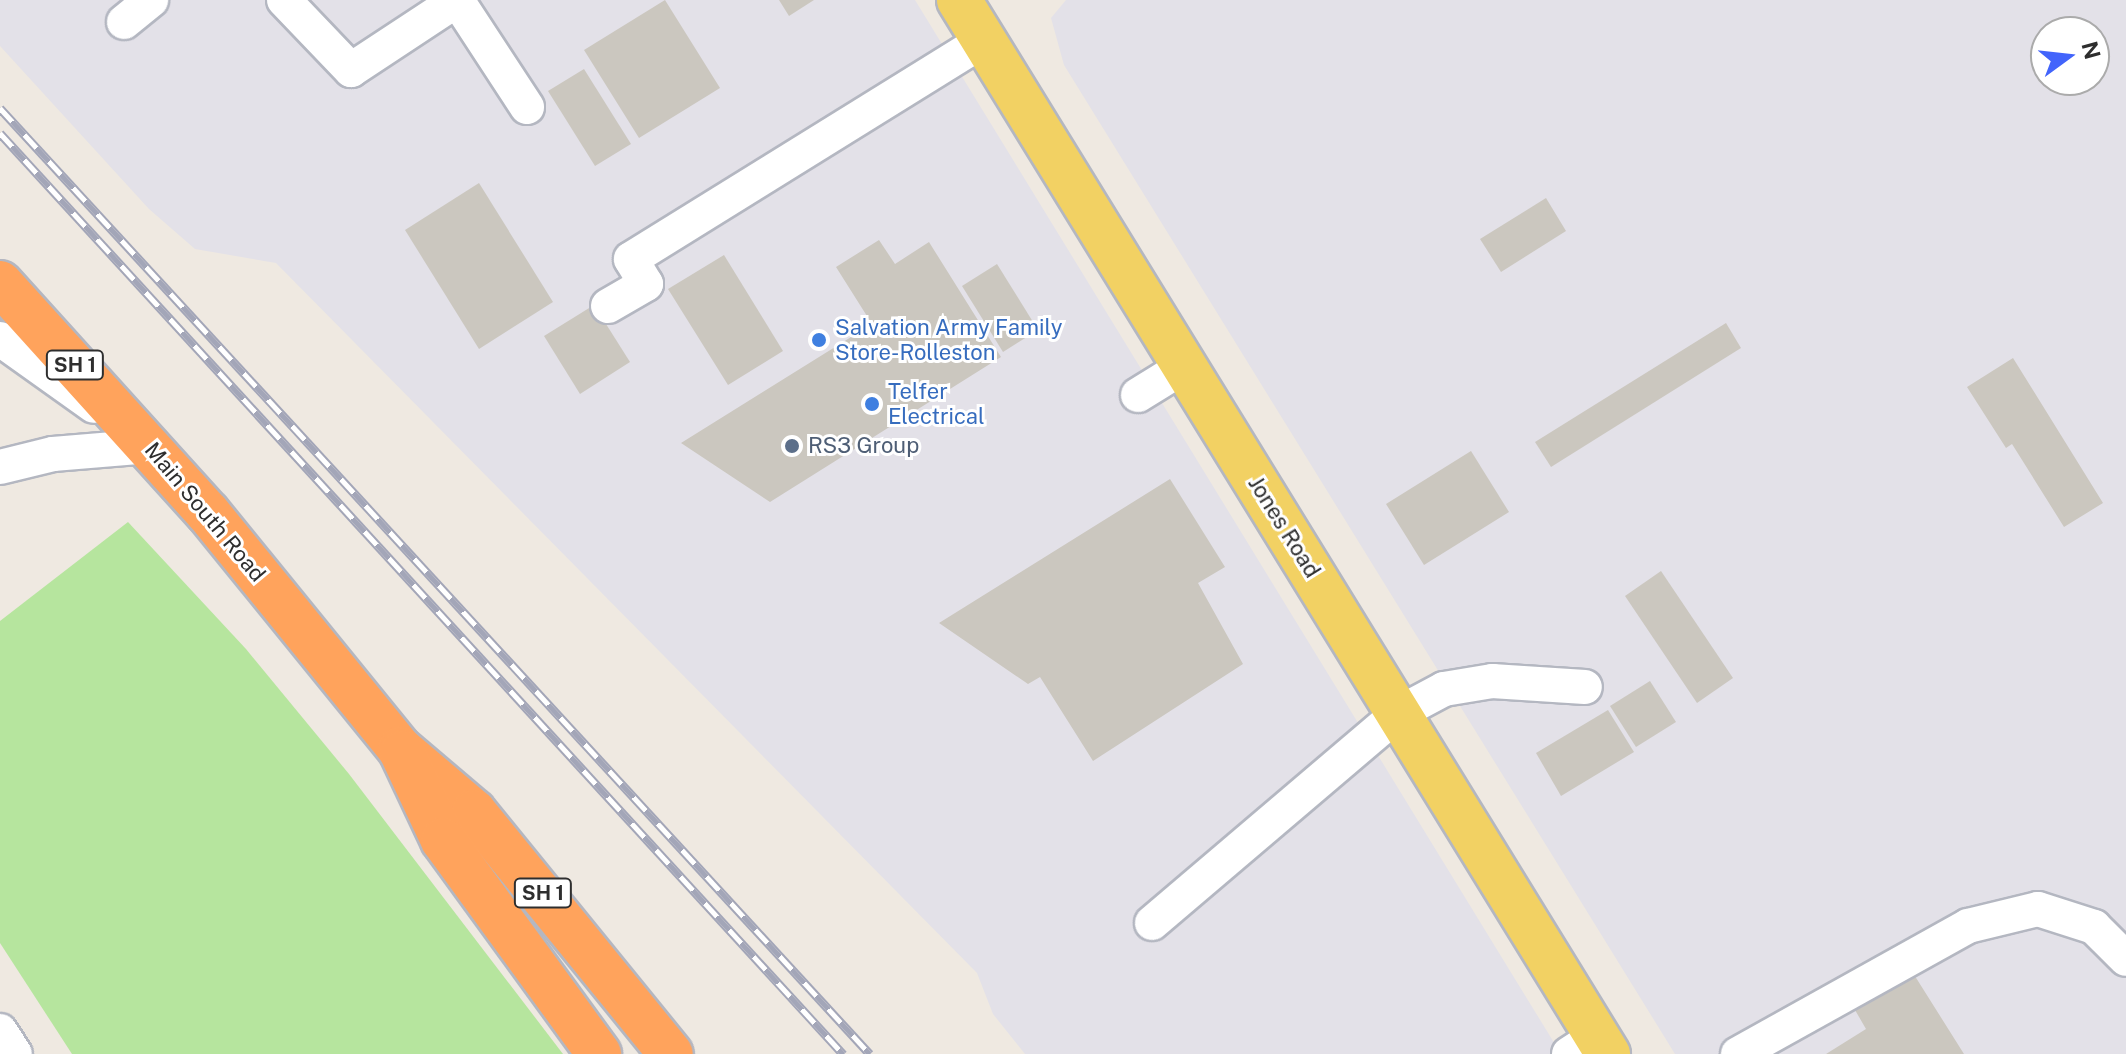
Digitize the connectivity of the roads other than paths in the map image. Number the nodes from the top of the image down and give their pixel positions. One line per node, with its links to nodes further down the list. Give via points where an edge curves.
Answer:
1 (151, 0): 5 (street)
2 (284, 0): 3 (street, via 351,70)
3 (457, 0): 6 (street)
4 (973, 13): 8 (street, via 631,259 646,284); 10 (main road, Jones Road)
5 (124, 22)
6 (527, 107)
7 (0, 283): 12 (highway, Main South Road / SH 1)
8 (608, 306)
9 (0, 339): 12 (street)
10 (1185, 366): 11 (street); 15 (main road, Jones Road)
11 (1138, 395)
12 (150, 446): 13 (street, via 53,454); 16 (highway, Main South Road / SH 1)
13 (0, 467)
14 (1585, 687): 15 (street, via 1492,681 1444,689)
15 (1399, 713): 17 (street); 20 (main road, Jones Road)
16 (400, 749): 22 (highway, Main South Road / SH 1, via 443,840); 23 (highway, Main South Road / SH 1, via 474,812 630,990)
17 (1152, 923)
18 (2126, 959): 24 (street, via 2094,927 2038,909 2024,912 1968,926)
19 (0, 1031): 21 (street)
20 (1591, 1048)
21 (15, 1054)
22 (599, 1054)
23 (671, 1054)
24 (1738, 1054)

